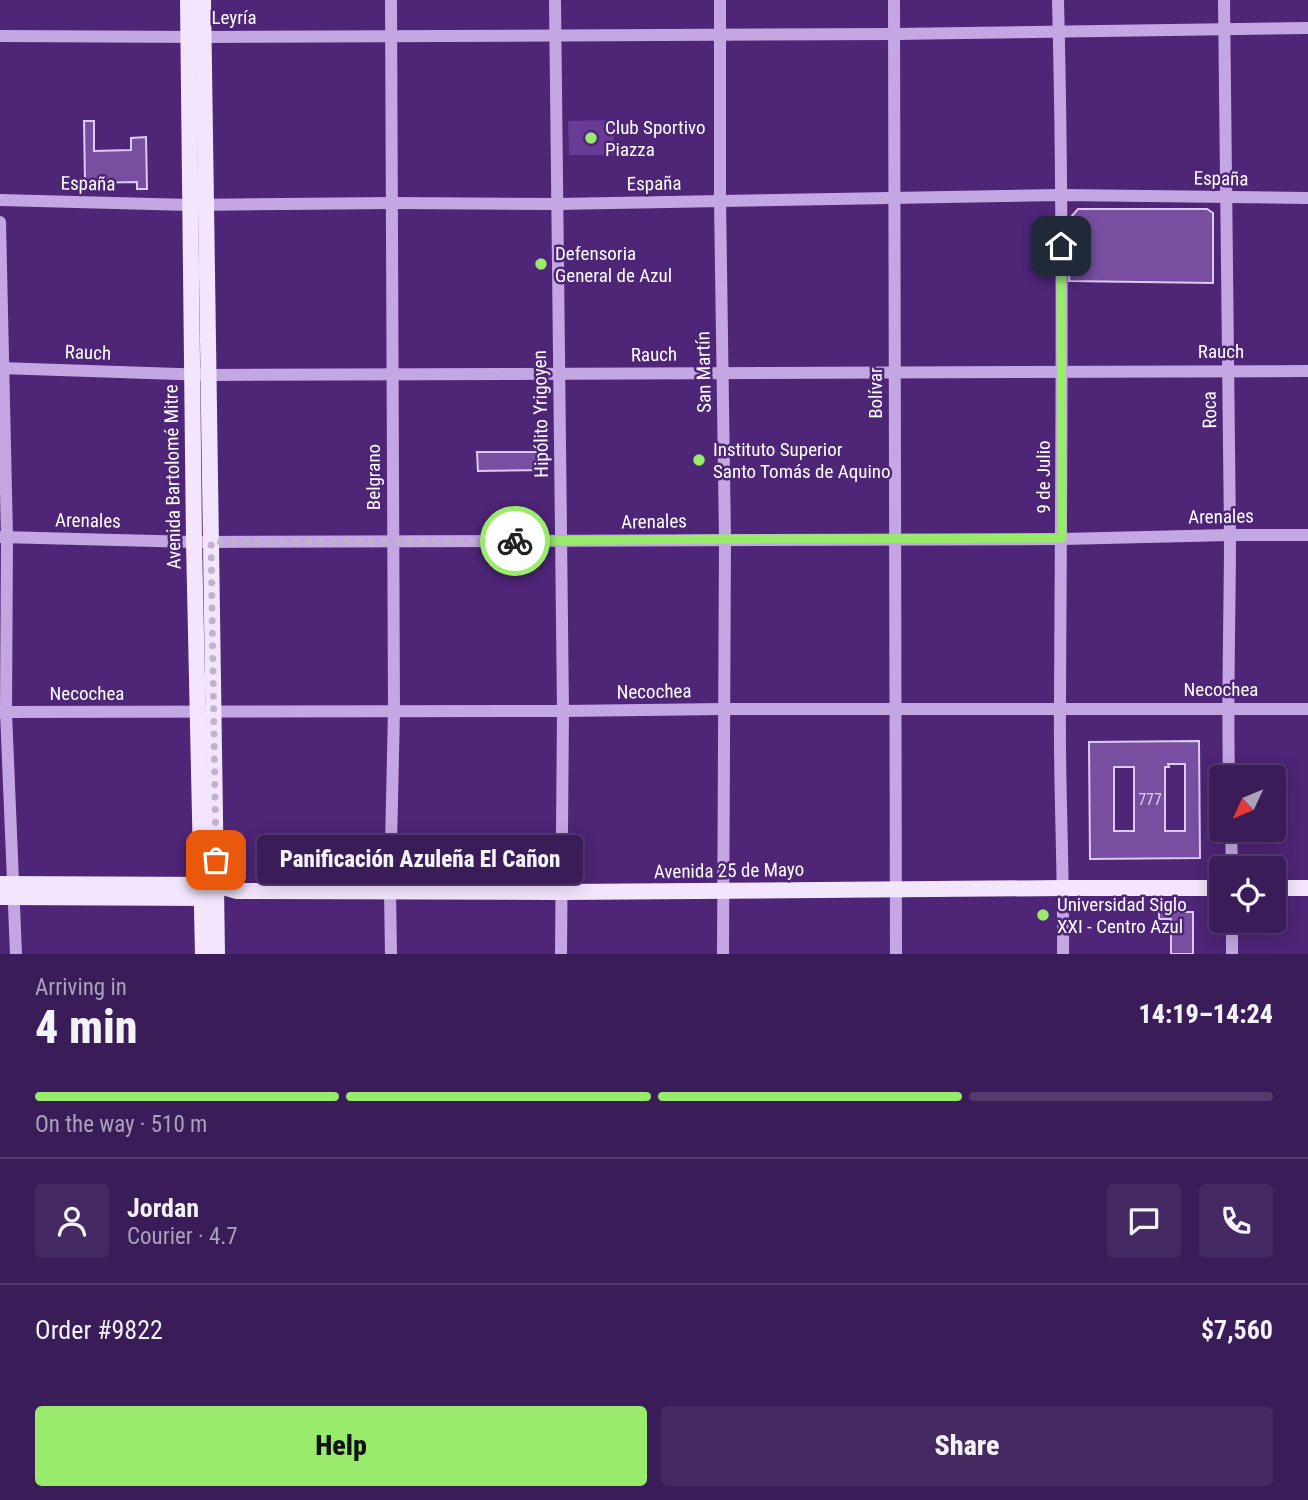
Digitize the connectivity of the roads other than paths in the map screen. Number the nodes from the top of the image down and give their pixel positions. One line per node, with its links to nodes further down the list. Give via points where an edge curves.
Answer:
1 (188, 0): 17 (main road, Avenida Bartolomé Mitre)
2 (203, 0): 17 (main road, Avenida Bartolomé Mitre)
3 (391, 0): 16 (street, Belgrano)
4 (555, 0): 14 (street, Hipólito Yrigoyen)
5 (720, 0): 12 (street, San Martín)
6 (894, 0): 13 (street, Bolívar)
7 (1058, 0): 10 (street, 9 de Julio)
8 (1224, 0): 11 (street, Roca)
9 (1308, 28): 11 (street, Leyría)
10 (1059, 30): 11 (street, Leyría); 13 (street, Leyría); 18 (street, 9 de Julio)
11 (1224, 31): 19 (street, Roca)
12 (720, 33): 13 (street, Leyría); 14 (street, Leyría); 23 (street, San Martín)
13 (895, 34): 21 (street, Bolívar)
14 (555, 35): 16 (street, Leyría); 25 (street, Hipólito Yrigoyen)
15 (0, 36): 17 (street, Leyría)
16 (391, 36): 17 (street, Leyría); 24 (street, Belgrano)
17 (196, 37): 26 (main road, Avenida Bartolomé Mitre)
18 (1061, 195): 19 (street, España); 21 (street, España); 32 (street, 9 de Julio)
19 (1225, 198): 20 (street, España); 29 (street, Roca)
20 (1308, 198)
21 (894, 199): 23 (street, España); 33 (street, Bolívar)
22 (0, 200): 26 (street, España)
23 (720, 200): 25 (street, España); 31 (street, San Martín)
24 (392, 203): 25 (street, España); 26 (street, España); 36 (street, Belgrano)
25 (557, 204): 37 (street, Hipólito Yrigoyen)
26 (198, 205): 34 (main road, Avenida Bartolomé Mitre); 35 (main road, Avenida Bartolomé Mitre)
27 (0, 222): 28 (street)
28 (2, 368): 34 (street, Rauch); 40 (street)
29 (1227, 370): 30 (street, Rauch); 32 (street, Rauch); 38 (street, Roca)
30 (1308, 371)
31 (722, 372): 33 (street, Rauch); 37 (street, Rauch); 42 (street, San Martín)
32 (1061, 372): 33 (street, Rauch); 41 (street, 9 de Julio)
33 (894, 373): 43 (street, Bolívar)
34 (191, 375): 35 (street, Rauch); 46 (main road, Avenida Bartolomé Mitre)
35 (208, 375): 36 (street, Rauch); 47 (main road, Avenida Bartolomé Mitre)
36 (392, 375): 37 (street, Rauch); 44 (street, Belgrano)
37 (558, 375): 45 (street, Hipólito Yrigoyen)
38 (1230, 535): 39 (street, Arenales); 41 (street, Arenales); 49 (street, Roca)
39 (1308, 535)
40 (3, 537): 46 (street, Arenales); 56 (street)
41 (1062, 538): 43 (street, Arenales); 48 (street, 9 de Julio)
42 (724, 539): 43 (street, Arenales); 45 (street, Arenales); 50 (street, San Martín)
43 (895, 539): 51 (street, Bolívar)
44 (392, 541): 45 (street, Arenales); 47 (street, Arenales); 54 (street, Belgrano)
45 (561, 541): 55 (street, Hipólito Yrigoyen)
46 (194, 542): 47 (street, Arenales); 53 (main road, Avenida Bartolomé Mitre)
47 (211, 542): 53 (main road, Avenida Bartolomé Mitre)
48 (1059, 708): 49 (street, Necochea); 51 (street, Necochea); 58 (street, 9 de Julio)
49 (1227, 708): 52 (street, Necochea); 57 (street, Roca)
50 (723, 709): 51 (street, Necochea); 55 (street, Necochea); 65 (street, San Martín)
51 (895, 709): 62 (street, Bolívar)
52 (1308, 709)
53 (206, 711): 54 (street, Necochea); 56 (street, Necochea); 66 (main road, Avenida Bartolomé Mitre)
54 (394, 711): 55 (street, Necochea); 64 (street, Belgrano)
55 (563, 711): 67 (street, Hipólito Yrigoyen)
56 (3, 712): 63 (street)
57 (1229, 765)
58 (1064, 888): 59 (main road, Avenida 25 de Mayo); 62 (main road, Avenida 25 de Mayo); 76 (street, 9 de Julio)
59 (1209, 888)
60 (1286, 888): 61 (main road)
61 (1308, 888)
62 (896, 889): 65 (main road, Avenida 25 de Mayo); 75 (street, Bolívar)
63 (7, 890): 66 (main road, Avenida 25 de Mayo); 69 (street)
64 (390, 891): 66 (main road, Avenida 25 de Mayo); 67 (main road, Avenida 25 de Mayo); 72 (street, Belgrano)
65 (724, 891): 67 (main road, Avenida 25 de Mayo); 74 (street, San Martín)
66 (209, 892): 70 (main road, Avenida Bartolomé Mitre); 71 (main road, Avenida Bartolomé Mitre)
67 (562, 892): 73 (street, Hipólito Yrigoyen)
68 (1232, 933): 77 (street)
69 (16, 954)
70 (203, 954)
71 (217, 954)
72 (391, 954)
73 (561, 954)
74 (723, 954)
75 (896, 954)
76 (1063, 954)
77 (1231, 954)

